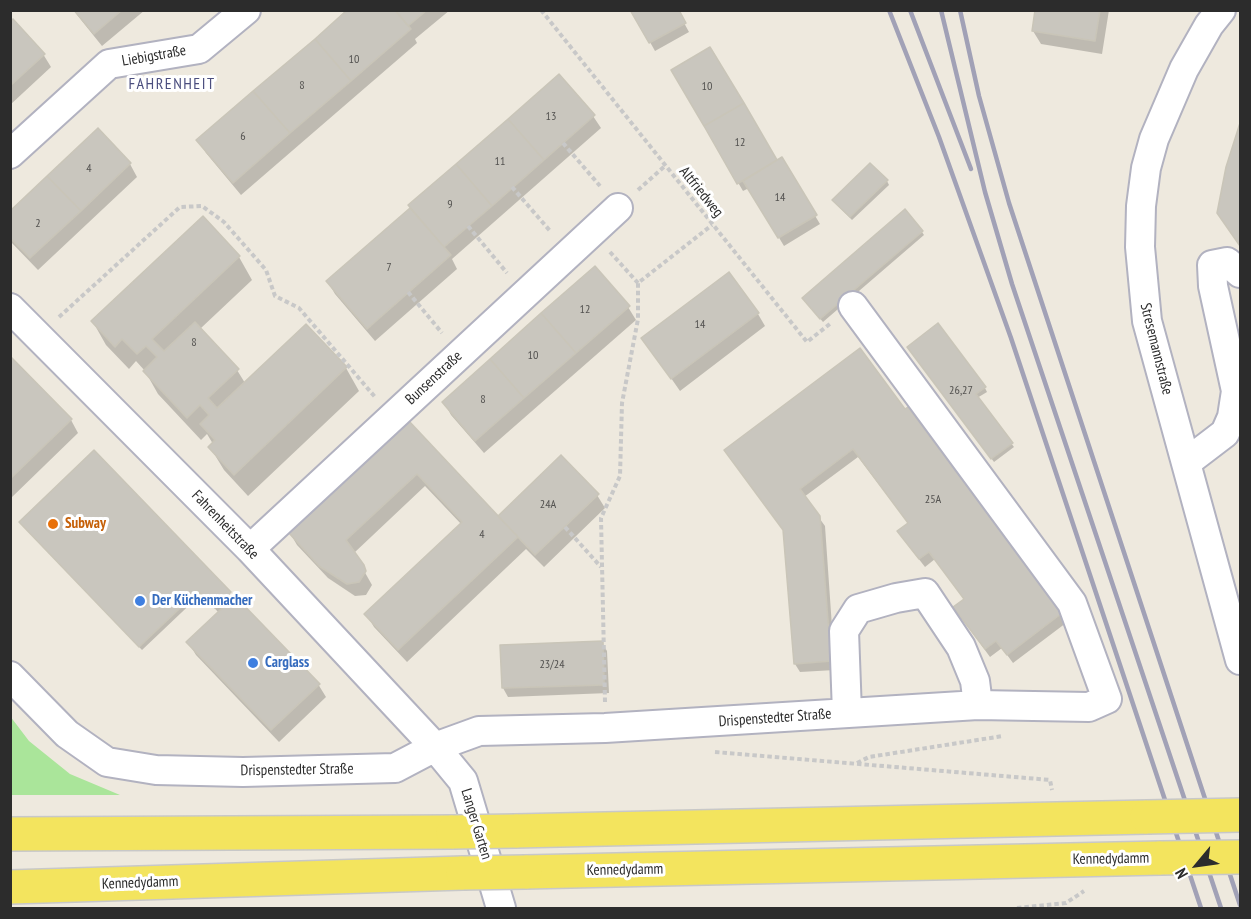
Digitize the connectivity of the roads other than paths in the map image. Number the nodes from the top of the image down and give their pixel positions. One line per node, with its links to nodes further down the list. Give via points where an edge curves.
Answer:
1 (246, 10): 3 (street, Liebigstraße, via 198,49 109,64)
2 (1209, 15): 9 (street, Stresemannstraße, via 1166,105 1146,168 1141,206 1142,288 1147,321)
3 (10, 154)
4 (618, 208): 10 (street, Bunsenstraße)
5 (1240, 273): 8 (street, via 1231,263 1212,265 1236,391)
6 (853, 306): 13 (street, Drispenstedter Straße, via 1072,603 1107,699 1089,707)
7 (10, 308): 10 (street, Fahrenheitstraße)
8 (1233, 429): 9 (street)
9 (1187, 462): 11 (street, Stresemannstraße)
10 (250, 549): 15 (street, Fahrenheitstraße)
11 (1240, 660)
12 (10, 676): 15 (street, Drispenstedter Straße, via 67,734 107,762 156,770 243,772 395,768)
13 (978, 705): 14 (street, Drispenstedter Straße); 14 (street, via 975,681 961,647 925,593 858,609 853,616 844,631)
14 (847, 713): 15 (street, Drispenstedter Straße, via 605,728 480,731)
15 (435, 747): 20 (street, Langer Garten, via 463,781)
16 (1240, 815): 17 (main road, bridge, via 453,832)
17 (10, 834)
18 (1240, 857): 19 (main road, Kennedydamm, bridge)
19 (10, 887)
20 (501, 909)

